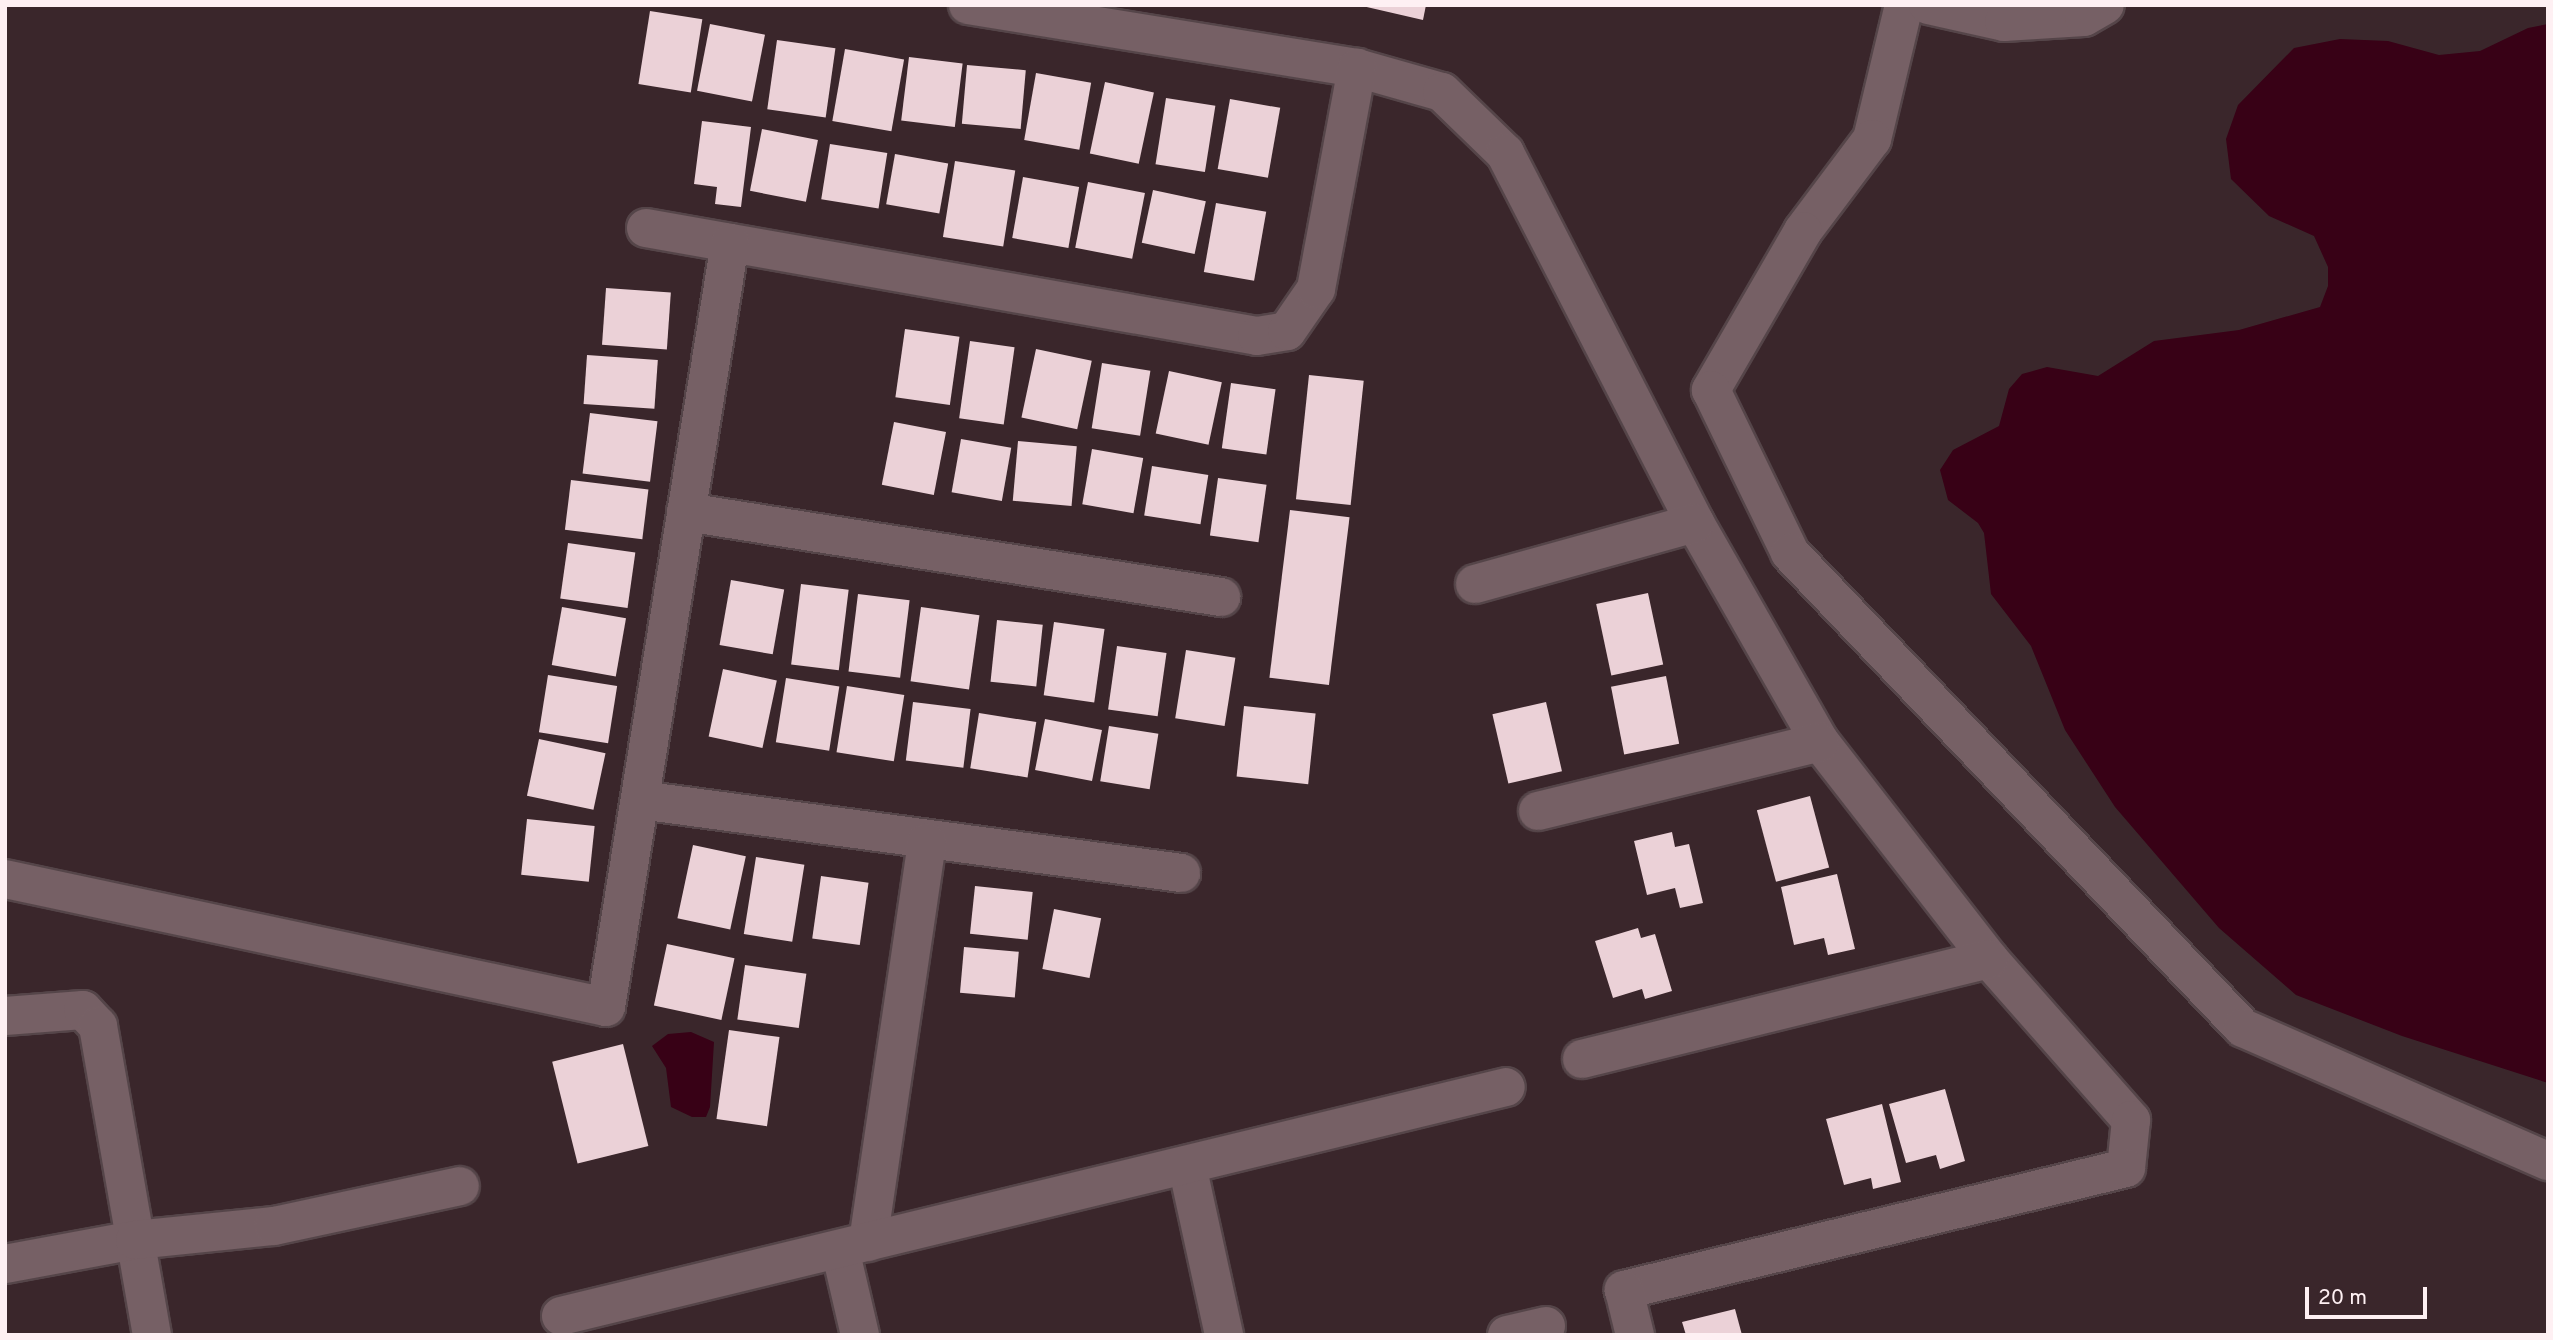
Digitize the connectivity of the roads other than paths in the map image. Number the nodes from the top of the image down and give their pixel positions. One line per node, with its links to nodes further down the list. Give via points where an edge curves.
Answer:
1 (968, 5): 5 (street)
2 (1904, 5): 22 (street, via 1872,139 1803,231 1711,390 1790,553 2243,1028)
3 (1927, 5): 4 (street, via 2004,22 2084,17)
4 (2105, 5)
5 (1357, 68): 7 (street, via 1316,289 1287,331 1257,336); 9 (street, via 1443,92 1505,153)
6 (646, 228): 7 (street)
7 (730, 243): 8 (street)
8 (686, 512): 11 (street); 13 (street)
9 (1695, 523): 10 (street); 12 (street)
10 (1475, 584)
11 (1221, 597)
12 (1820, 742): 14 (street); 18 (street)
13 (640, 800): 15 (street); 17 (street, via 606,1007)
14 (1538, 811)
15 (927, 842): 16 (street); 26 (street)
16 (1181, 873)
17 (5, 879)
18 (1989, 959): 20 (street); 34 (street, via 2131,1120 2126,1168 1624,1290)
19 (5, 1016): 25 (street, via 83,1010 98,1026)
20 (1582, 1059)
21 (1506, 1087): 23 (street)
22 (2548, 1161)
23 (1187, 1164): 26 (street); 32 (street)
24 (460, 1186): 25 (street, via 274,1226)
25 (135, 1240): 27 (street); 30 (street)
26 (854, 1246): 28 (street); 31 (street)
27 (5, 1264)
28 (561, 1316)
29 (1546, 1326): 33 (street)
30 (152, 1335)
31 (860, 1335)
32 (1224, 1335)
33 (1507, 1335)
34 (1635, 1335)

